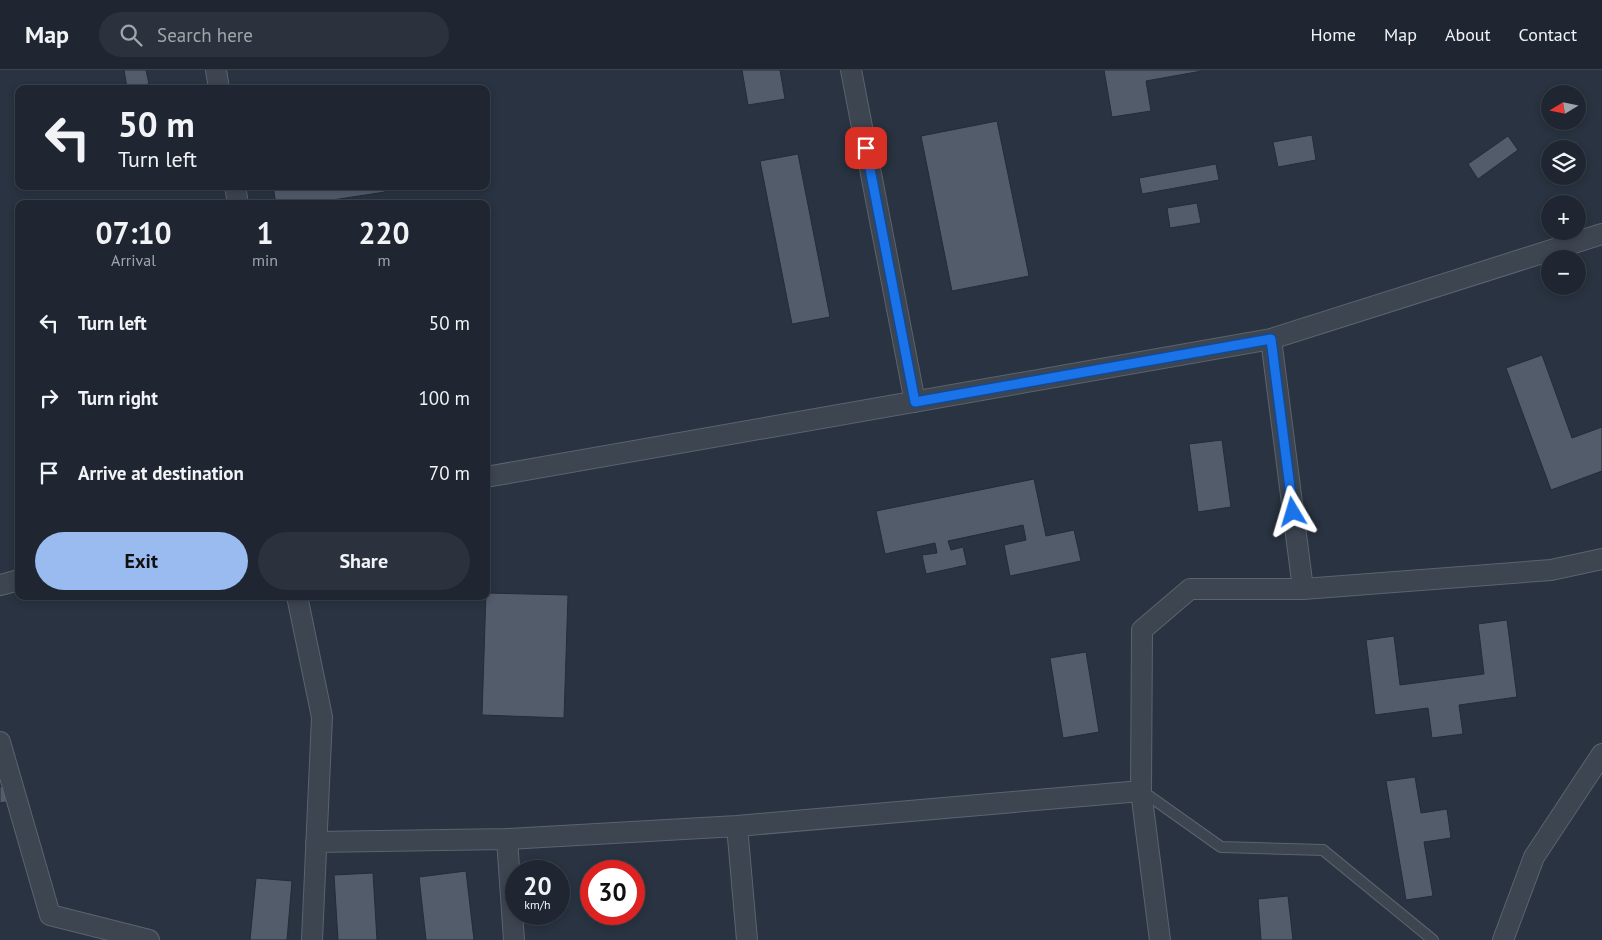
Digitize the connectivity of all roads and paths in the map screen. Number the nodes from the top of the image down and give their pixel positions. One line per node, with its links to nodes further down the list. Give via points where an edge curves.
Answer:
1 (216, 70): 3 (street)
2 (851, 70): 6 (street)
3 (218, 85)
4 (1602, 234): 5 (street)
5 (1271, 339): 6 (street); 11 (street)
6 (915, 402): 7 (street)
7 (490, 476)
8 (1602, 559): 11 (street, via 1551,570)
9 (15, 581): 10 (street)
10 (0, 585)
11 (1303, 588): 15 (street, via 1190,589 1142,630)
12 (298, 600): 18 (street, via 322,717)
13 (0, 742): 19 (street, via 50,915)
14 (1602, 754): 25 (street, via 1534,857)
15 (1141, 791): 16 (street); 23 (street); 24 (lane, via 1221,848 1323,850)
16 (737, 826): 17 (street); 22 (street)
17 (507, 839): 18 (street); 21 (street)
18 (316, 842): 20 (street)
19 (149, 940)
20 (312, 940)
21 (514, 940)
22 (747, 940)
23 (1160, 940)
24 (1432, 940)
25 (1503, 940)

